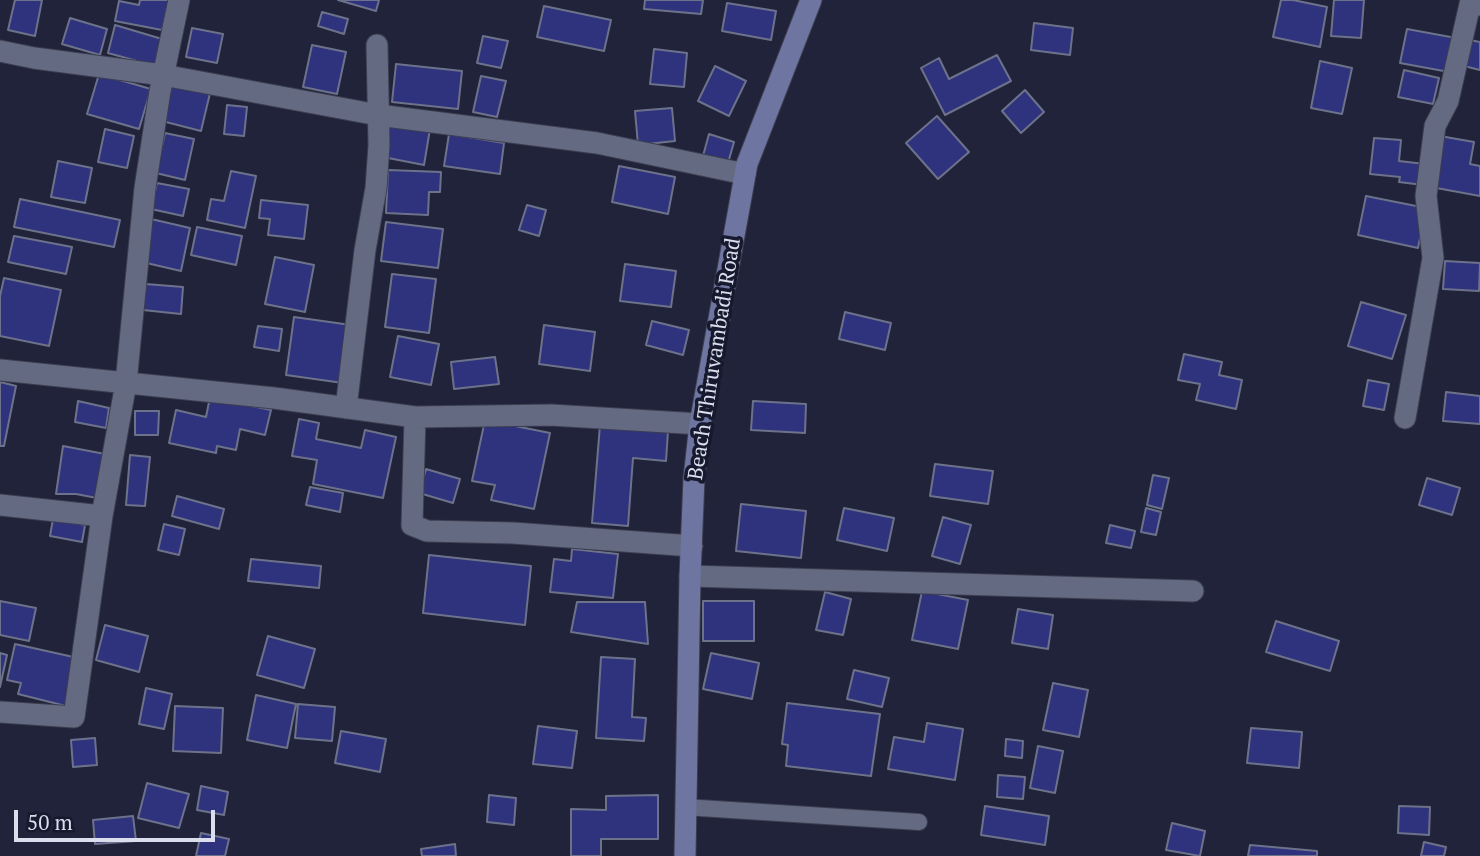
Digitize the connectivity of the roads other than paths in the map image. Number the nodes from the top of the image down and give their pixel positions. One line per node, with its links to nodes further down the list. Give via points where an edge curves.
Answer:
1 (179, 0): 6 (street)
2 (811, 0): 8 (main road, Beach Thiruvambadi Road)
3 (1480, 5): 13 (street, via 1470,4 1448,101 1435,126 1426,197 1433,258)
4 (377, 45): 7 (street)
5 (0, 51): 6 (street)
6 (163, 75): 7 (street); 10 (street, via 145,188)
7 (378, 115): 8 (street, via 597,143); 11 (street, via 376,188)
8 (745, 174): 14 (main road, Beach Thiruvambadi Road)
9 (0, 370): 10 (street)
10 (126, 383): 11 (street); 16 (street)
11 (346, 408): 12 (street)
12 (415, 417): 14 (street, via 551,415); 17 (street, via 412,525 427,531)
13 (1405, 418)
14 (700, 424): 17 (main road, Beach Thiruvambadi Road)
15 (0, 505): 16 (street)
16 (102, 516): 20 (street, via 74,717)
17 (692, 547): 18 (main road, Beach Thiruvambadi Road)
18 (690, 576): 19 (street); 21 (main road, Beach Thiruvambadi Road)
19 (1193, 592)
20 (0, 712)
21 (684, 807): 22 (lane); 23 (main road, Beach Thiruvambadi Road)
22 (919, 822)
23 (685, 856)

